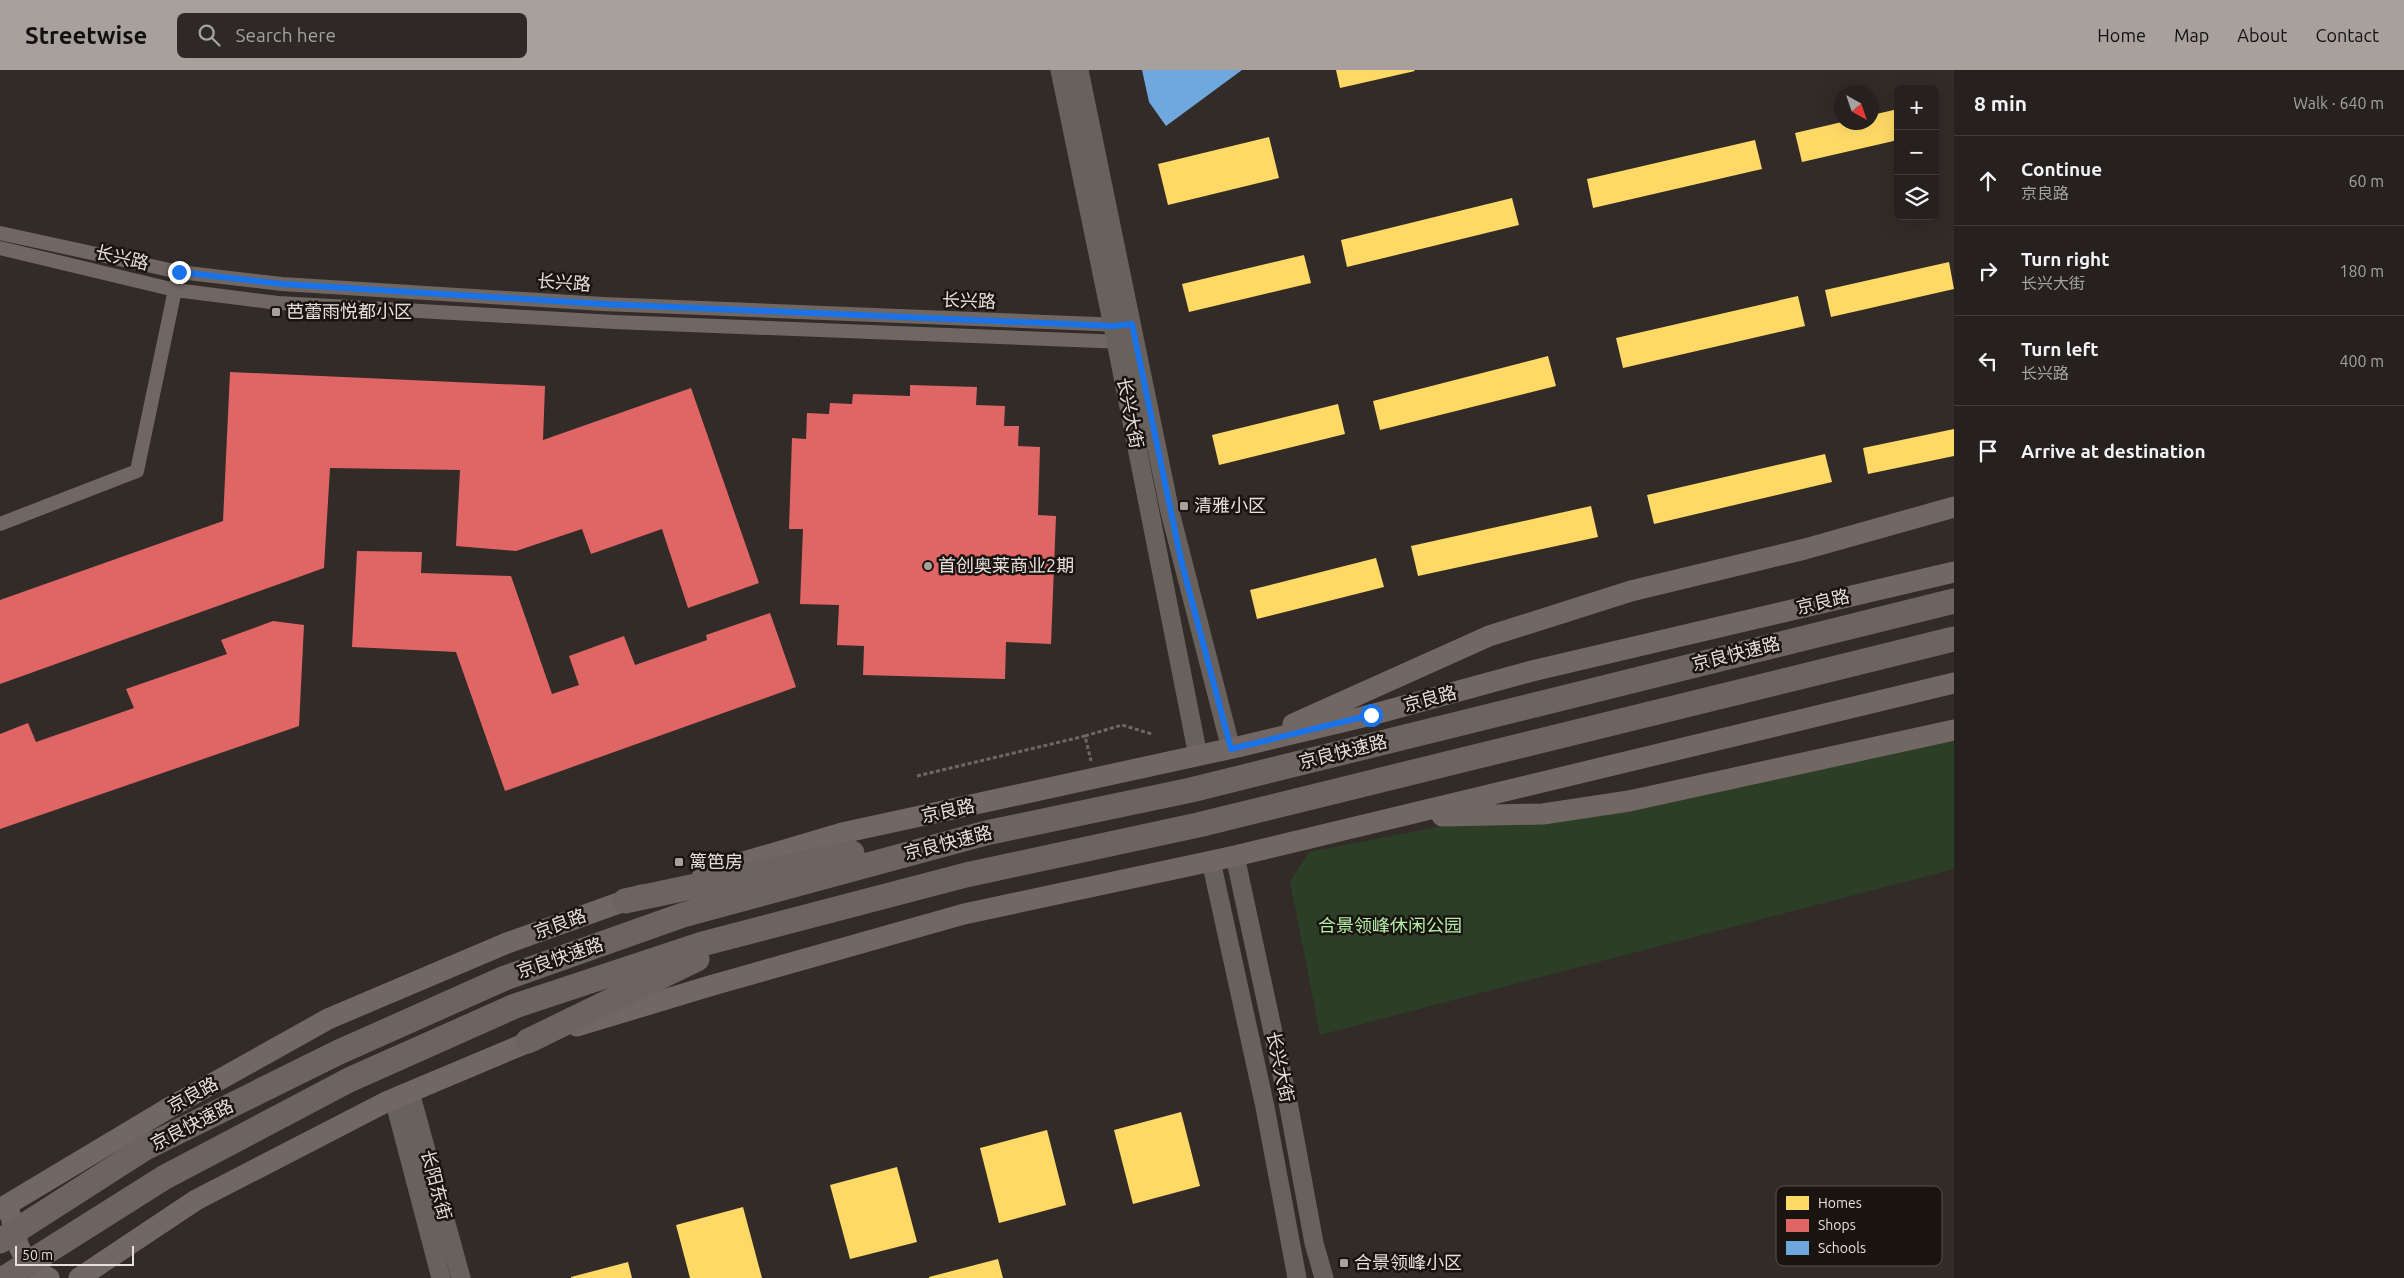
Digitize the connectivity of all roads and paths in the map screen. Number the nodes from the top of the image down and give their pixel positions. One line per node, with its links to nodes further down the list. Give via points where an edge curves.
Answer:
1 (1060, 70): 7 (street, 长兴大街)
2 (1079, 70): 7 (street, 长兴大街)
3 (0, 233): 5 (street, 长兴路)
4 (0, 248): 6 (street, 长兴路)
5 (179, 272): 6 (street); 7 (street, 长兴路, via 282,284)
6 (175, 290): 7 (street, 长兴路, via 278,303 604,322); 9 (street, via 137,471)
7 (1124, 334): 17 (street, 长兴大街, via 1181,560); 18 (street, 长兴大街)
8 (1954, 507): 17 (main road, via 1805,549 1631,591 1489,636)
9 (0, 524)
10 (1954, 572): 17 (main road, 京良路, via 1532,671)
11 (1954, 601): 20 (highway, 京良快速路, via 1191,790)
12 (1954, 639): 24 (highway, 京良快速路, via 1198,825 966,875)
13 (1954, 683): 19 (main road)
14 (1954, 730): 19 (main road, via 1610,804 1543,814)
15 (1152, 734): 16 (path, via 1122,725)
16 (1085, 736)
17 (1237, 748): 18 (main road, 京良路)
18 (1198, 756): 23 (main road, 京良路, via 842,833)
19 (1387, 820): 21 (main road)
20 (986, 833): 23 (highway, via 871,849); 29 (highway, 京良快速路, via 683,915 505,978 338,1052 145,1148)
21 (1235, 856): 22 (main road); 36 (street, 长兴大街, via 1288,1102 1314,1243)
22 (1210, 861): 25 (main road, via 964,914); 35 (street, 长兴大街, via 1265,1107)
23 (625, 901): 27 (main road, 京良路, via 507,943 328,1019)
24 (753, 931): 25 (highway); 30 (highway, 京良快速路, via 702,944 515,1006 349,1080 165,1176)
25 (528, 1041): 26 (main road)
26 (402, 1096): 32 (main road, via 196,1200); 33 (street, 长阳东街); 34 (street, 长阳东街)
27 (24, 1194): 28 (main road, 京良路); 31 (main road, via 11,1214 15,1242 35,1271)
28 (0, 1208)
29 (0, 1241)
30 (5, 1278)
31 (49, 1278)
32 (79, 1278)
33 (441, 1278)
34 (461, 1278)
35 (1297, 1278)
36 (1324, 1278)

